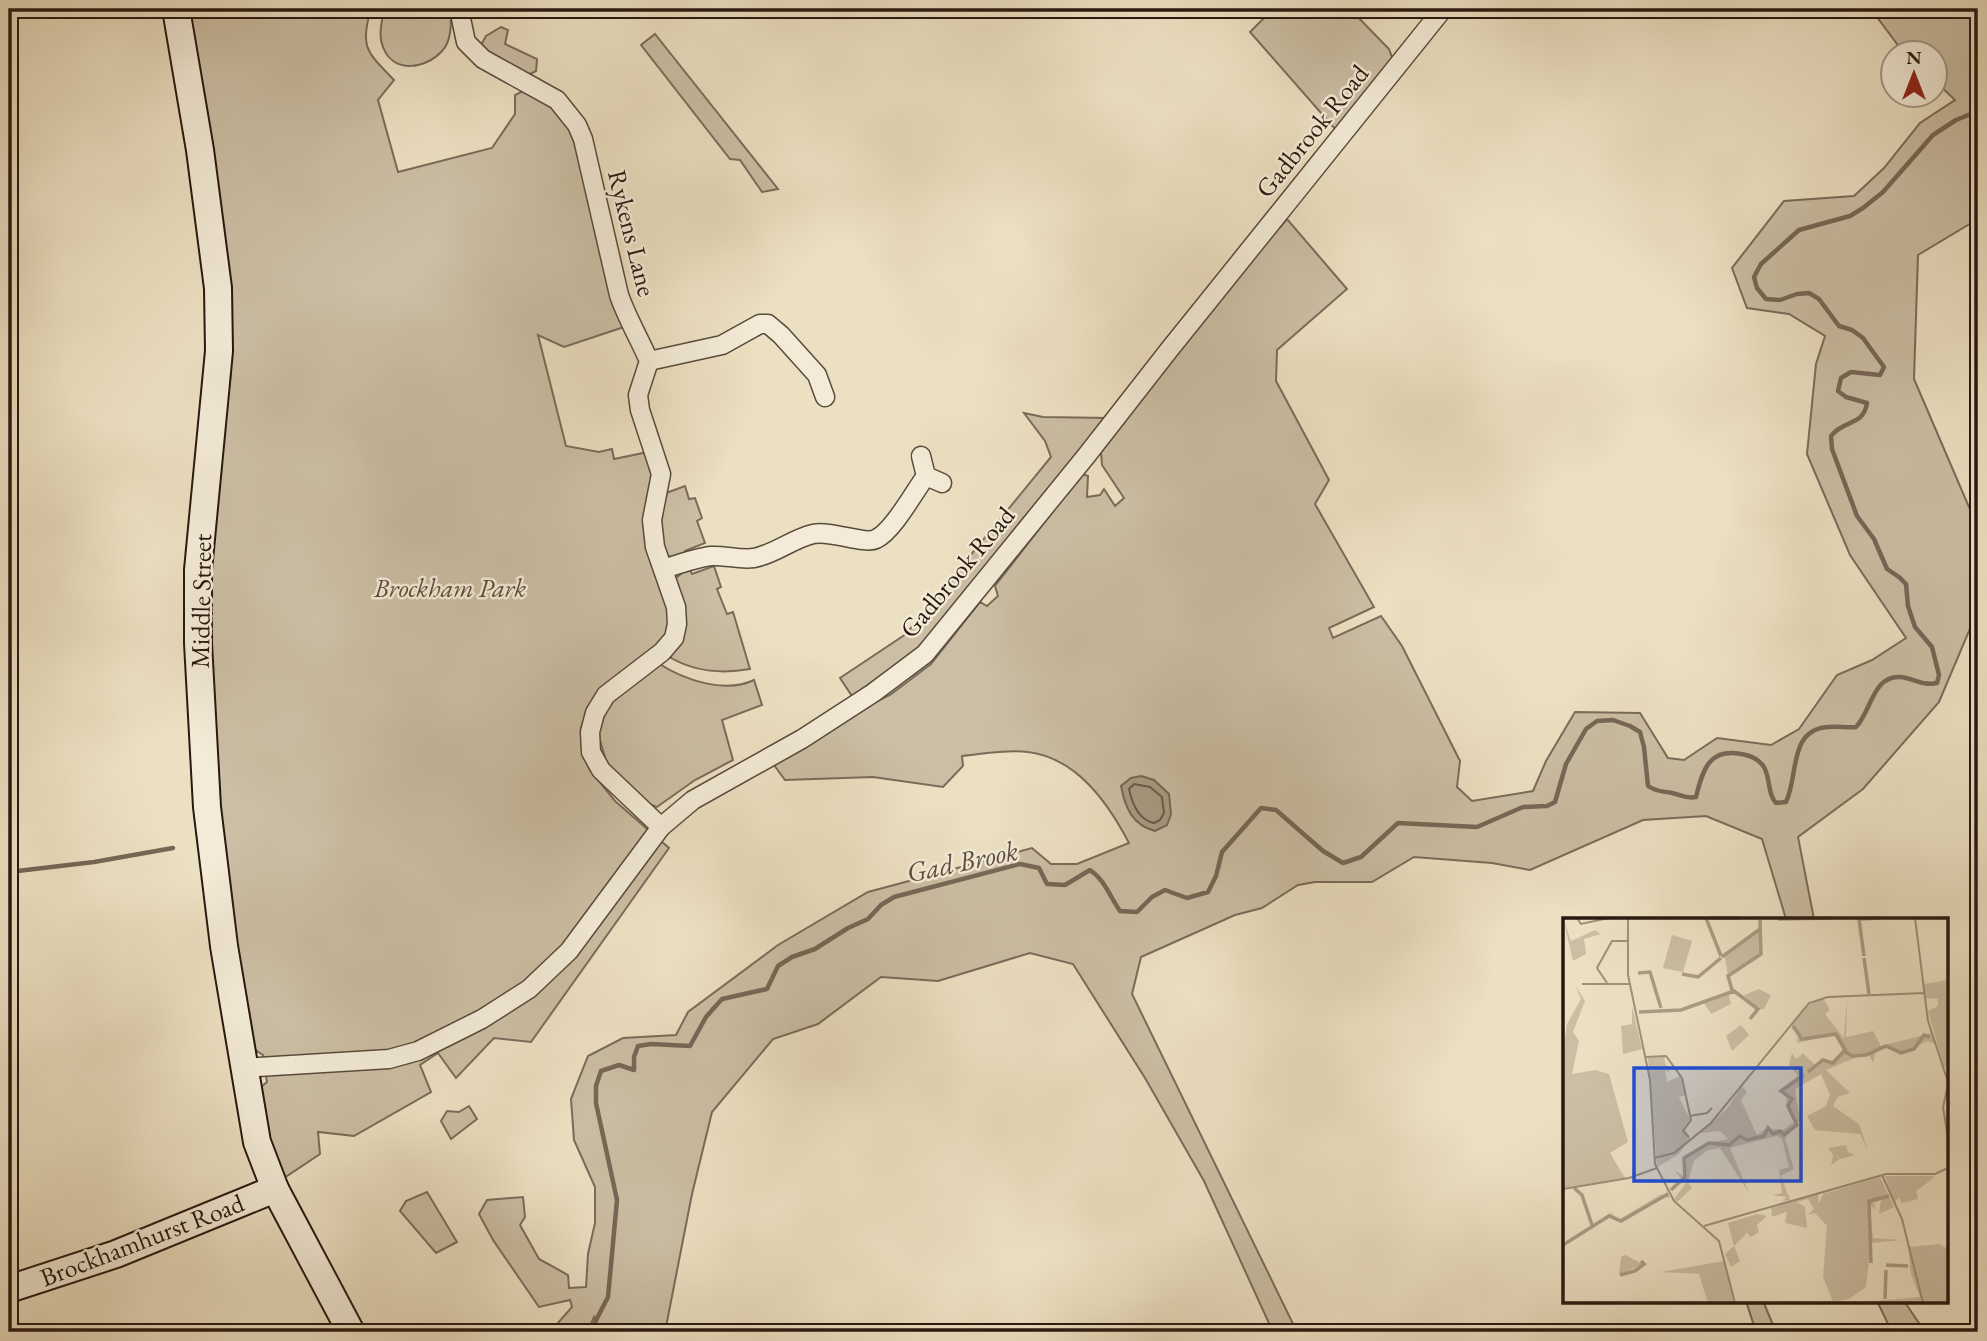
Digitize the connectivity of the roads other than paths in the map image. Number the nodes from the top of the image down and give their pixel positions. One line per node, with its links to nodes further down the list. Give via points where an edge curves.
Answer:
1 (176, 9): 9 (street, Middle Street, via 218,288 219,351 198,570 198,643 210,831)
2 (459, 9): 4 (street, Rykens Lane, via 466,42 483,59 557,100 576,125 619,295)
3 (1443, 9): 8 (street, Gadbrook Road, via 925,654 802,740 693,800)
4 (649, 361): 5 (street, via 722,345 768,324 817,375); 7 (street, via 638,395 661,474 652,520 655,547)
5 (825, 397)
6 (921, 456): 7 (street, via 934,479 876,540 813,534 753,558 713,556)
7 (664, 569): 8 (street, via 676,607 674,638 606,695 590,732 591,752 601,770)
8 (661, 827): 9 (street, Gadbrook Road, via 569,951 529,989 482,1019 418,1051 389,1059)
9 (243, 1068): 10 (street, Middle Street, via 257,1143)
10 (275, 1189): 11 (street, Brockhamhurst Road, via 116,1254); 12 (street, Middle Street)
11 (9, 1289)
12 (351, 1332)

